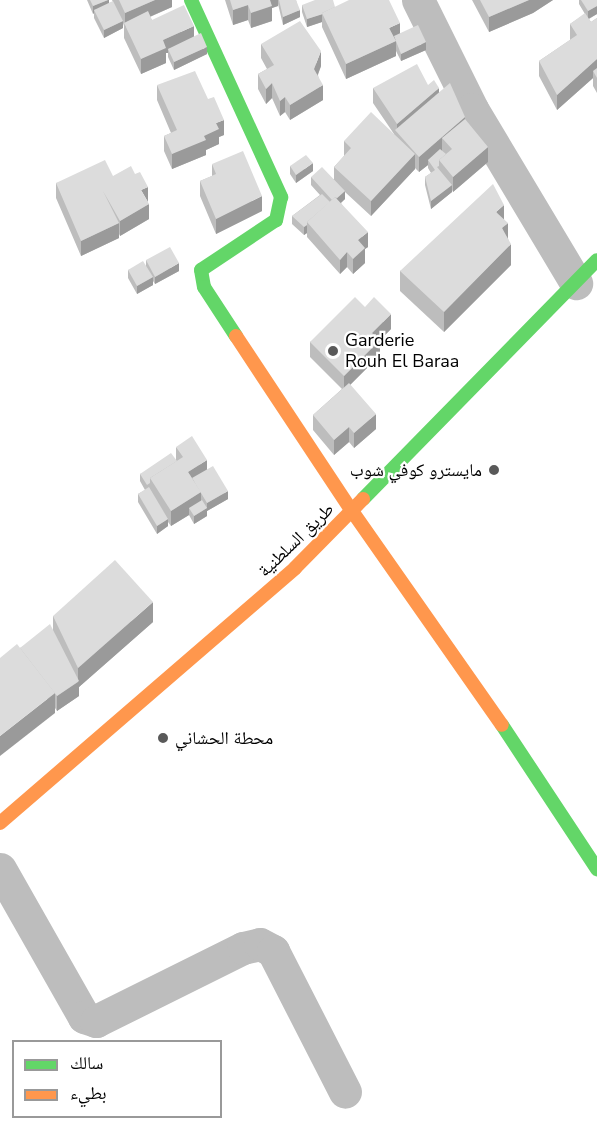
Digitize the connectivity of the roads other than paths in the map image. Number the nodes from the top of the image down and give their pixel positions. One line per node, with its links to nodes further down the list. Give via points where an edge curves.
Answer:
1 (191, 0): 4 (street, via 281,197 276,220 201,270 204,287)
2 (418, 0): 3 (street, via 472,108)
3 (586, 271): 4 (street, طريق السلطنية)
4 (352, 511): 5 (street, طريق السلطنية, via 223,633); 7 (street, via 552,796)
5 (0, 823)
6 (0, 869): 8 (street, via 84,1017 96,1021 243,948 260,944 273,951)
7 (597, 870)
8 (345, 1092)

